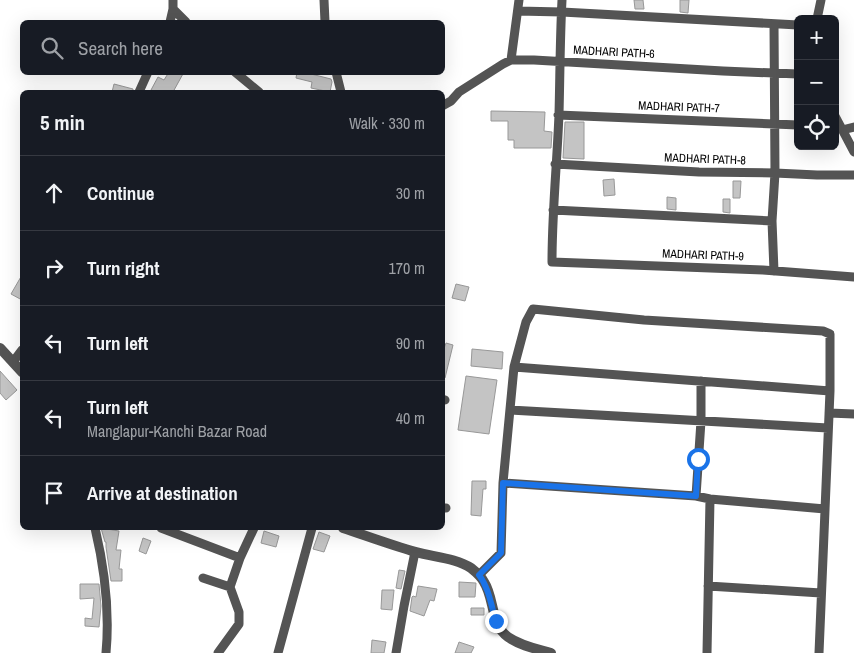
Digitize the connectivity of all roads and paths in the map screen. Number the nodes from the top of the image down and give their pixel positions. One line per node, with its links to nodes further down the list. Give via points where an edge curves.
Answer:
1 (324, 0): 11 (street)
2 (519, 0): 6 (street)
3 (562, 0): 7 (street)
4 (820, 0): 8 (street)
5 (173, 4): 9 (street); 10 (street)
6 (518, 11): 7 (street); 14 (street)
7 (562, 12): 12 (street); 15 (street)
8 (818, 15)
9 (170, 20)
10 (185, 20)
11 (325, 20)
12 (774, 24): 13 (street); 16 (street)
13 (794, 25)
14 (512, 60): 15 (street, MADHARI PATH-6); 24 (street)
15 (559, 61): 16 (street, MADHARI PATH-6); 25 (street)
16 (774, 74): 17 (street, MADHARI PATH-6); 26 (street)
17 (794, 74)
18 (147, 75): 21 (street)
19 (239, 75): 22 (street)
20 (337, 75): 23 (street)
21 (140, 90)
22 (257, 90)
23 (340, 90)
24 (445, 104)
25 (558, 115): 26 (street, MADHARI PATH-7); 31 (street)
26 (775, 123): 27 (street, MADHARI PATH-7); 32 (street)
27 (794, 125)
28 (854, 127): 29 (street)
29 (839, 128): 30 (street)
30 (854, 152)
31 (555, 164): 32 (street, MADHARI PATH-8); 34 (street)
32 (775, 173): 33 (street, MADHARI PATH-8); 35 (street)
33 (854, 175)
34 (553, 210): 35 (street); 36 (street, MADHARI PATH-9, via 552,262)
35 (772, 220): 36 (street)
36 (774, 271): 37 (street, MADHARI PATH-9)
37 (854, 277)
38 (0, 348): 40 (street)
39 (20, 353): 40 (street)
40 (13, 362): 42 (street)
41 (514, 367): 43 (street); 44 (street, via 526,322 533,309 644,320 814,329 830,334); 45 (street)
42 (20, 370)
43 (701, 381): 44 (street); 48 (street)
44 (830, 392): 46 (street)
45 (510, 410): 48 (street); 50 (street)
46 (829, 413): 47 (street); 49 (street)
47 (854, 414)
48 (701, 421): 49 (street); 51 (street)
49 (828, 428): 53 (street)
50 (503, 483): 51 (street); 61 (street, via 501,553)
51 (696, 496): 52 (street)
52 (710, 500): 53 (street); 63 (street)
53 (825, 509): 65 (street)
54 (95, 530): 67 (street, via 106,582)
55 (166, 530): 60 (street)
56 (253, 530): 60 (street)
57 (311, 530): 69 (street)
58 (348, 530): 59 (street)
59 (415, 552): 61 (street, via 458,562); 70 (street)
60 (240, 558): 64 (street)
61 (479, 575): 66 (street, via 485,583 496,621)
62 (203, 578): 64 (street)
63 (708, 586): 65 (street); 72 (street)
64 (230, 587): 68 (street, via 239,612 239,624)
65 (821, 593): 73 (street)
66 (519, 648): 71 (street, via 529,647)
67 (106, 653)
68 (218, 653)
69 (278, 653)
70 (396, 653)
71 (551, 653)
72 (707, 653)
73 (819, 653)

